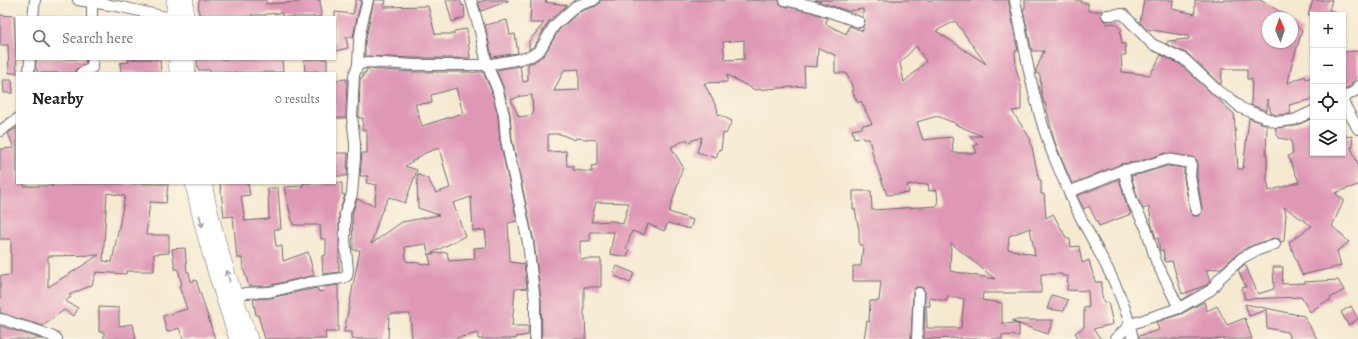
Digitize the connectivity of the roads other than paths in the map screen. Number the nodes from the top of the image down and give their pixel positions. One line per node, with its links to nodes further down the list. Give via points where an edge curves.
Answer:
1 (35, 0): 12 (street)
2 (78, 0): 10 (street)
3 (174, 0): 15 (street)
4 (186, 0): 16 (street)
5 (368, 0): 22 (street, via 359,42)
6 (471, 0): 23 (street)
7 (594, 0): 23 (street, via 576,6 554,26 540,50 531,56)
8 (785, 0): 17 (street)
9 (1015, 0): 38 (street, via 1040,119)
10 (92, 2): 13 (street); 14 (street)
11 (1107, 15): 31 (street, via 1123,14 1152,44 1184,59 1219,92 1241,108 1276,122 1294,120)
12 (33, 16)
13 (92, 16)
14 (162, 16)
15 (174, 16)
16 (186, 16)
17 (859, 22)
18 (30, 60): 24 (street)
19 (92, 60): 25 (street, via 92,68)
20 (176, 60): 26 (street)
21 (187, 60): 27 (street)
22 (358, 65): 23 (street, via 367,62); 42 (street, via 354,75 352,117 355,143 354,174 352,194 345,213 347,276 269,292)
23 (487, 65): 49 (street, via 497,88 504,116 506,140 528,243 535,301)
24 (29, 72)
25 (83, 72)
26 (177, 72)
27 (188, 72)
28 (1358, 86): 29 (street)
29 (1346, 96)
30 (1346, 107): 33 (street)
31 (1310, 113)
32 (16, 120): 34 (street)
33 (1358, 129)
34 (0, 131)
35 (1123, 170): 38 (street); 39 (street, via 1167,159 1191,163 1190,177); 43 (street, via 1132,201 1146,228 1156,261)
36 (193, 184): 47 (street, one-way to 47, via 214,268)
37 (204, 184): 42 (street, one-way to 37)
38 (1070, 192): 45 (street, via 1122,296)
39 (1196, 210)
40 (1275, 244): 43 (street, via 1242,258 1211,290)
41 (919, 293): 50 (street)
42 (235, 296): 48 (street)
43 (1179, 308): 45 (street)
44 (0, 319): 46 (street, via 9,320)
45 (1131, 324): 51 (street); 52 (street)
46 (57, 339)
47 (237, 339)
48 (250, 339)
49 (535, 339)
50 (917, 339)
51 (1115, 339)
52 (1133, 339)

